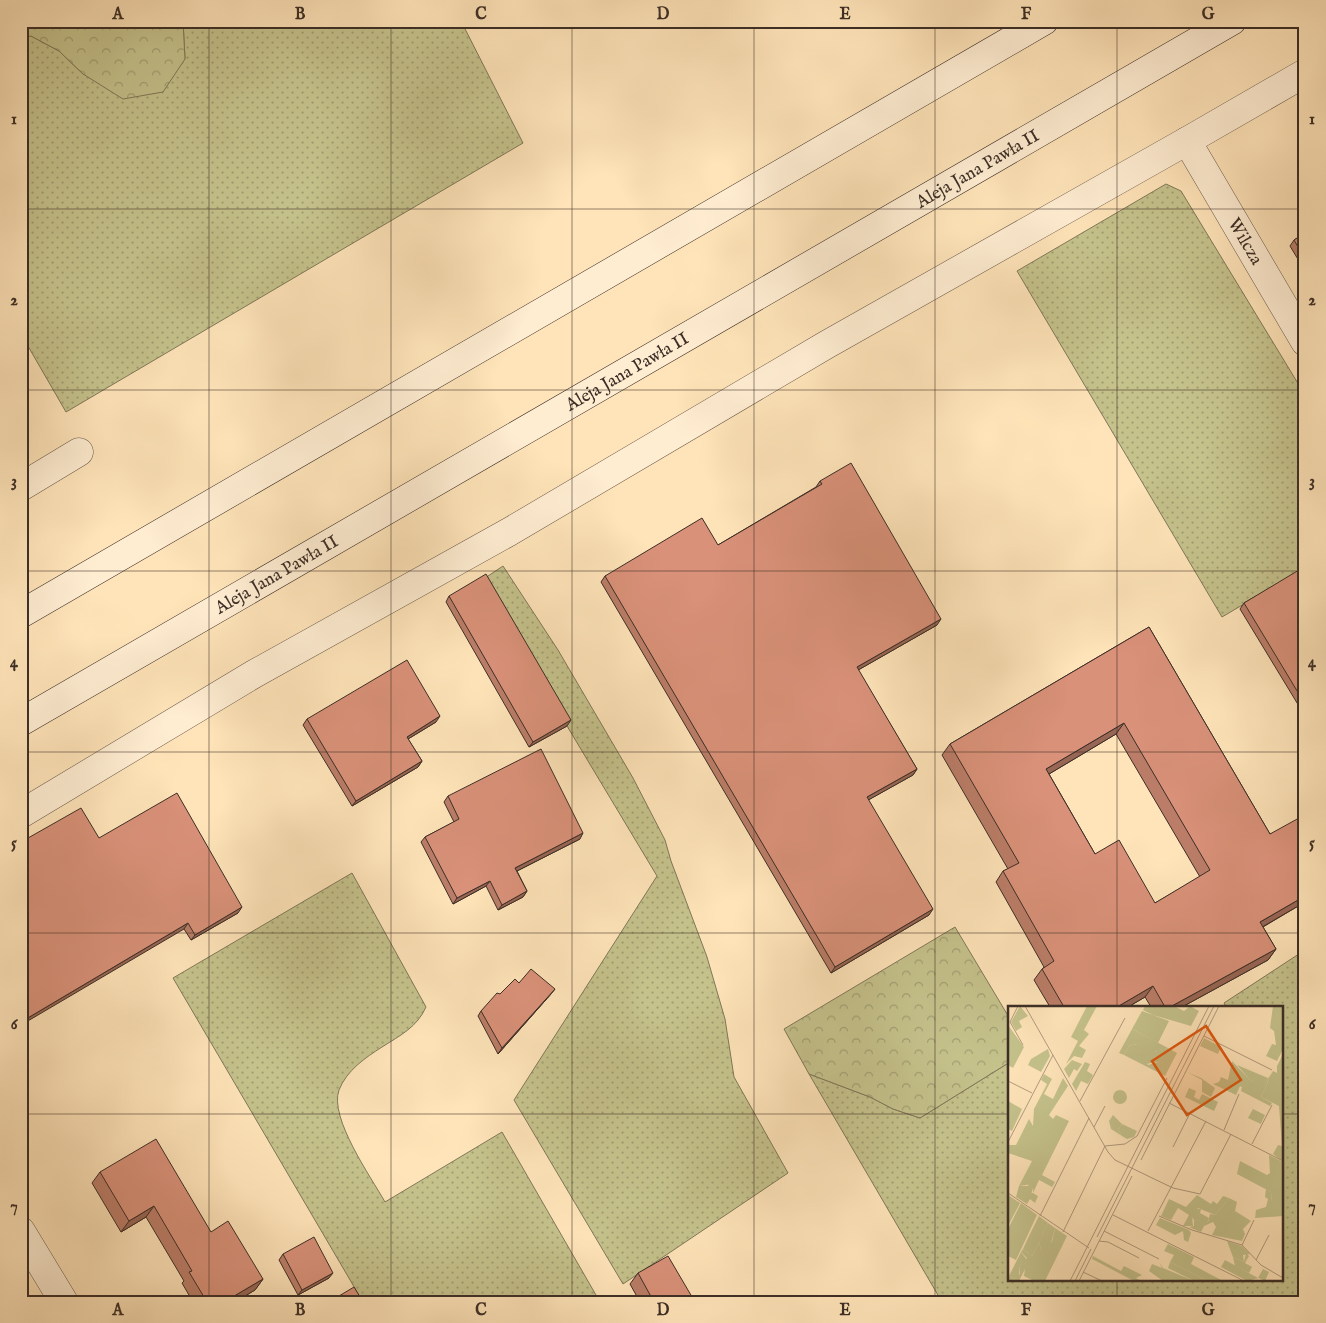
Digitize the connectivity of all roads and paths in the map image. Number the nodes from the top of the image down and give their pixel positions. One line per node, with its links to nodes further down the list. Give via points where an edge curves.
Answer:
1 (1044, 21): 8 (main road)
2 (1232, 21): 9 (main road, Aleja Jana Pawła II)
3 (1305, 73): 4 (main road)
4 (1187, 142): 5 (main road, Wilcza); 10 (main road, via 835,340 509,532 254,674)
5 (1305, 342)
6 (79, 452): 7 (main road)
7 (21, 487)
8 (21, 614)
9 (21, 722)
10 (21, 814)
11 (21, 1230): 12 (main road)
12 (64, 1302)

